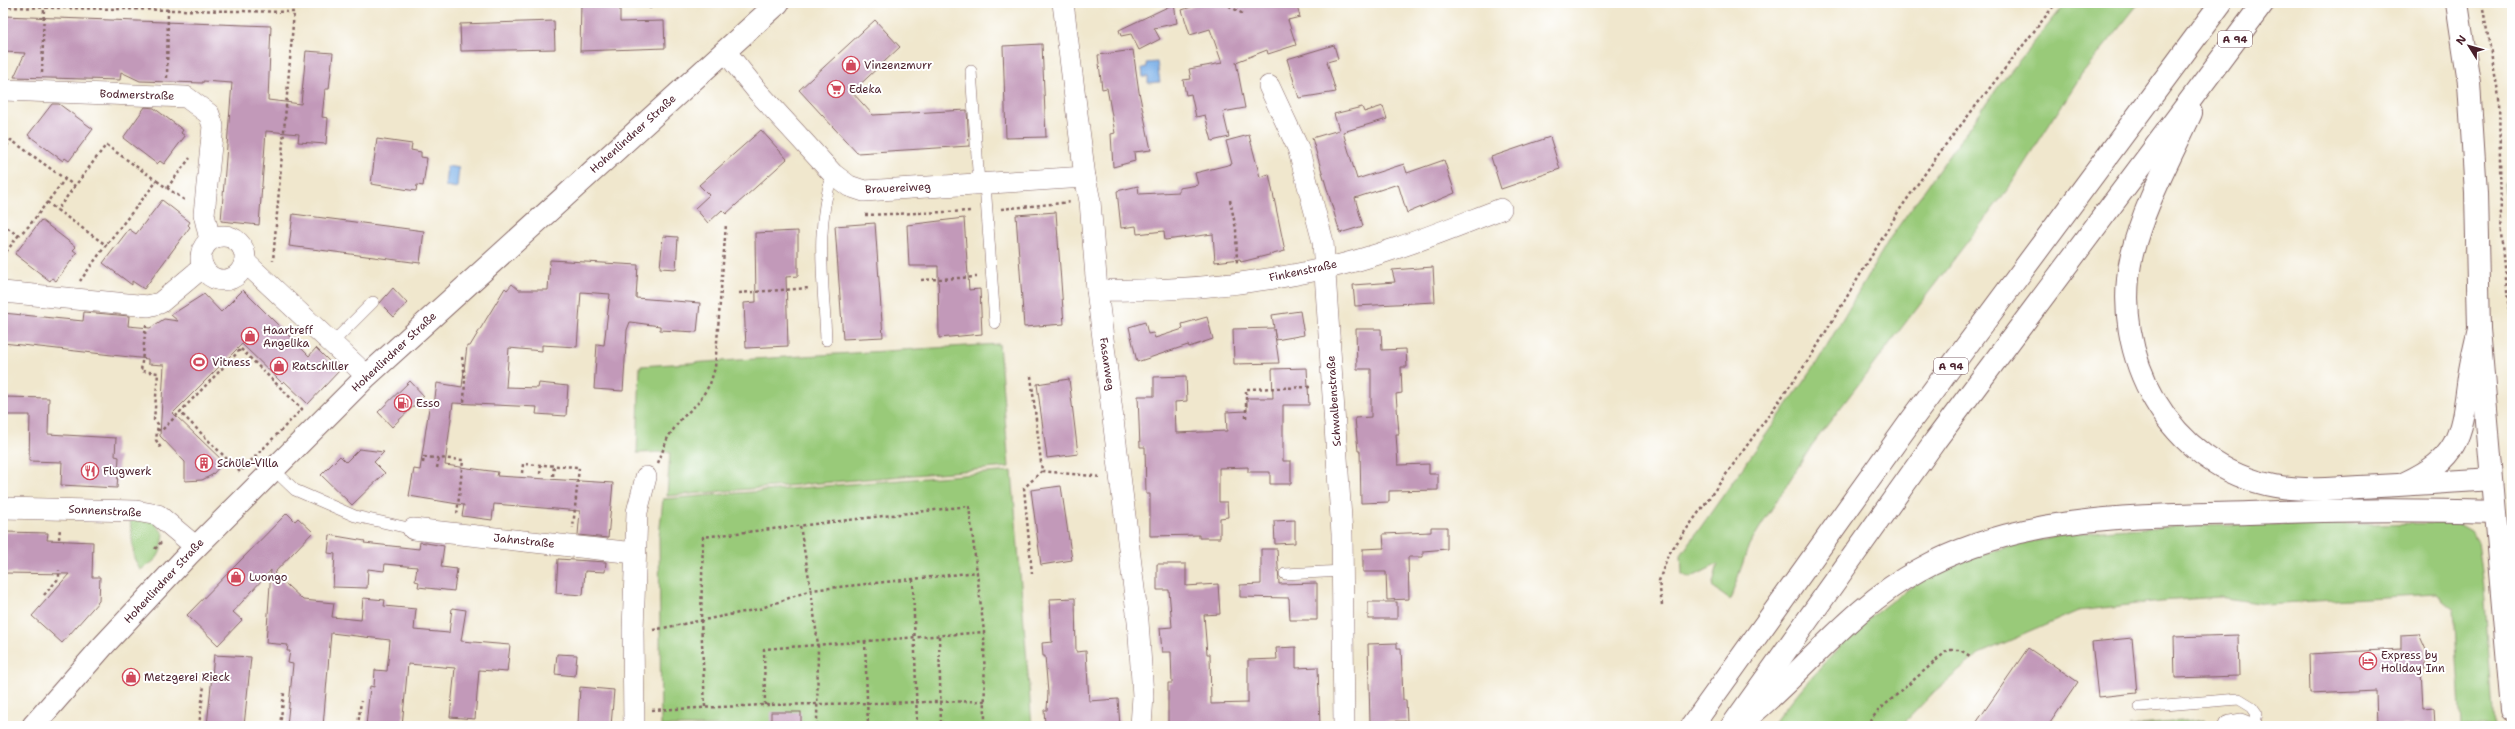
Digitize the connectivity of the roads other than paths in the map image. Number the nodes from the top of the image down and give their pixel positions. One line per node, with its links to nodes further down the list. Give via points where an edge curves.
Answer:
1 (778, 3): 6 (main road, Hohenlindner Straße)
2 (1063, 3): 12 (street, Fasanweg)
3 (2221, 3): 44 (main road, A 94, via 1910,422)
4 (2263, 3): 8 (main road, A 94)
5 (2457, 3): 23 (main road, via 2469,83 2476,193)
6 (725, 51): 11 (street, Brauereiweg, via 758,92); 26 (main road, Hohenlindner Straße)
7 (971, 71): 13 (lane)
8 (2208, 76): 30 (main road, via 2141,222 2132,254 2127,286 2131,341 2147,387 2168,422 2188,445 2228,472 2275,487 2303,489); 45 (main road, A 94, via 1935,441)
9 (1269, 86): 18 (street, Schwalbenstraße, via 1298,148 1322,242)
10 (3, 90): 15 (street, Bodmerstraße, via 186,97 209,114 214,126 204,214)
11 (833, 174): 13 (street, Brauereiweg, via 848,186 864,191); 24 (lane, via 825,195 822,220)
12 (1084, 177): 13 (street, Brauereiweg); 19 (street, Fasanweg, via 1090,201)
13 (982, 184): 22 (lane)
14 (1501, 209): 18 (street, Finkenstraße, via 1419,240)
15 (210, 240): 16 (street, via 217,237 232,237 242,247); 17 (street, via 201,254)
16 (245, 262): 17 (street, via 239,274 225,280 212,277); 25 (street)
17 (203, 267): 20 (street, via 160,303 148,306)
18 (1324, 269): 19 (street, Finkenstraße, via 1239,284 1144,291); 36 (street, Schwalbenstraße)
19 (1097, 290): 42 (street, Fasanweg, via 1138,621 1143,696)
20 (3, 292)
21 (373, 302): 25 (lane)
22 (995, 323)
23 (2479, 329): 29 (main road); 30 (main road, via 2458,439 2436,465)
24 (826, 340)
25 (332, 343): 26 (street)
26 (367, 376): 27 (main road, Hohenlindner Straße)
27 (273, 469): 33 (lane, via 295,490 355,516); 34 (main road, Hohenlindner Straße)
28 (646, 477): 35 (street, via 637,512)
29 (2491, 479): 30 (main road); 32 (main road)
30 (2398, 486)
31 (3, 508): 34 (street, Sonnenstraße, via 136,511 158,515)
32 (2494, 512): 39 (main road); 46 (main road, via 2302,511 2123,516 2077,521 2005,535 1946,556 1888,589 1836,633 1774,696)
33 (413, 528): 35 (street, Jahnstraße)
34 (196, 546): 41 (main road, Hohenlindner Straße)
35 (635, 553): 40 (street)
36 (1343, 571): 37 (lane); 43 (street, Schwalbenstraße)
37 (1285, 574)
38 (2140, 707): 49 (lane, via 2239,699 2252,707 2257,714)
39 (2512, 710)
40 (634, 718)
41 (33, 726)
42 (1141, 726)
43 (1344, 726)
44 (1692, 726)
45 (1732, 726)
46 (1738, 726)
47 (2229, 726): 48 (street)
48 (2246, 726)
49 (2254, 726)

